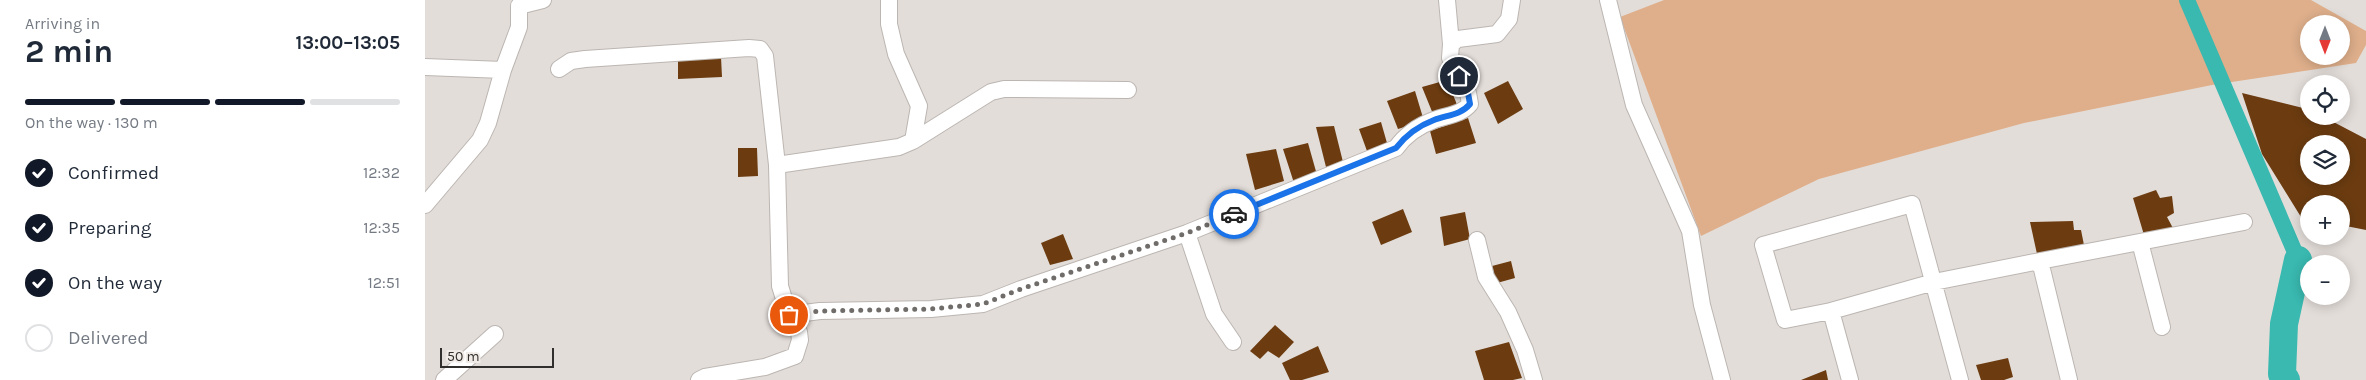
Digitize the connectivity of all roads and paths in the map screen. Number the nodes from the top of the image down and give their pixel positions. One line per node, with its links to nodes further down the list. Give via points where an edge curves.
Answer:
1 (543, 0): 9 (street, via 519,6 519,27)
2 (889, 0): 11 (street, via 889,24 896,54 919,106)
3 (1447, 0): 6 (street)
4 (1512, 0): 6 (street, via 1509,19 1497,34 1458,39)
5 (1608, 0): 26 (street, via 1634,105 1690,231)
6 (1451, 44): 15 (street, via 1451,58 1468,93 1470,104 1464,111 1410,131 1396,148)
7 (425, 67): 9 (street)
8 (559, 68): 12 (street, via 571,61 585,59 760,49 765,56)
9 (503, 70): 13 (street, via 480,140)
10 (1129, 90): 11 (street, via 1004,89 991,92)
11 (913, 141): 12 (street, via 899,148)
12 (777, 165): 21 (street, via 779,286)
13 (430, 200)
14 (2244, 222): 17 (street)
15 (1187, 233): 21 (street, via 983,304); 24 (street, via 1215,314)
16 (1477, 240): 29 (street, via 1486,277 1508,312)
17 (2140, 242): 18 (street); 22 (street)
18 (2040, 261): 19 (street); 32 (street)
19 (1934, 282): 20 (street); 20 (street, via 1912,204 1763,245 1785,320); 31 (street)
20 (1831, 311): 30 (street)
21 (789, 315): 25 (street, via 799,332 795,356)
22 (2162, 327)
23 (495, 334): 27 (street)
24 (1233, 342)
25 (766, 374): 28 (street)
26 (1717, 379)
27 (444, 380)
28 (699, 380)
29 (1534, 380)
30 (1850, 380)
31 (1960, 380)
32 (2069, 380)

